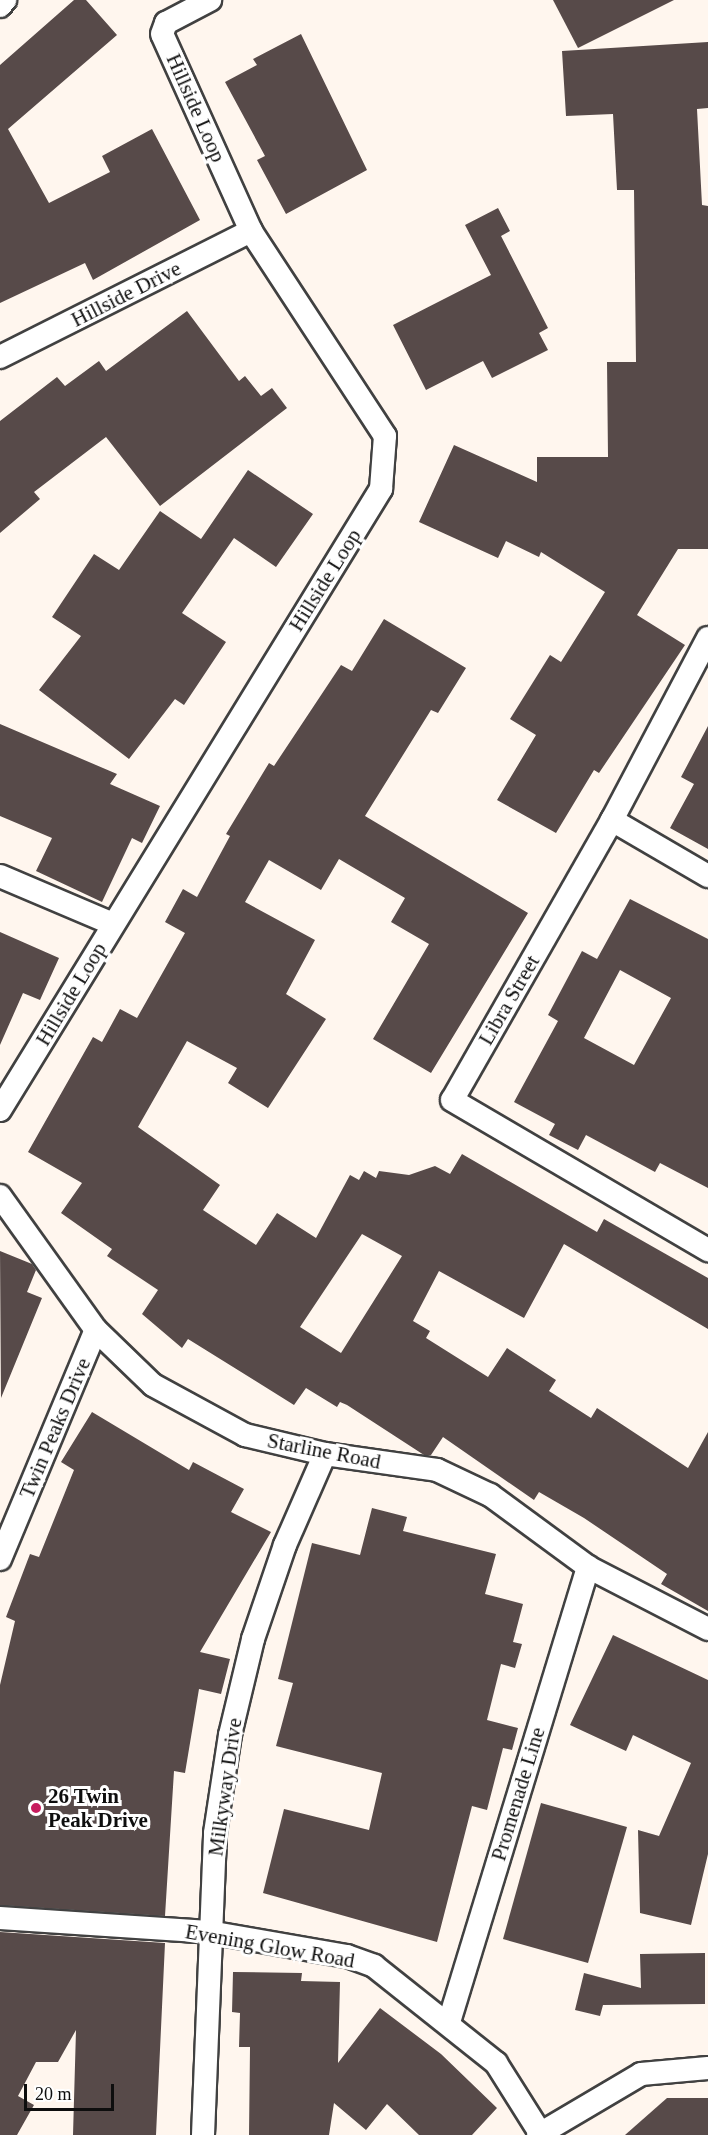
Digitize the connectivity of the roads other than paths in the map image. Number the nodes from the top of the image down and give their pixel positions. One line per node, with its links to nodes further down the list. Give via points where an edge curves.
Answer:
1 (5, 0): 3 (street)
2 (210, 0): 4 (street, Hillside Loop, via 166,23 162,34)
3 (0, 6)
4 (251, 231): 5 (street, Hillside Drive); 10 (street, Hillside Loop, via 386,436 381,489)
5 (0, 357)
6 (708, 638): 7 (street, Libra Street)
7 (612, 820): 9 (street); 13 (street, Libra Street, via 452,1100)
8 (0, 876): 10 (street)
9 (708, 876)
10 (113, 924): 11 (street, Hillside Loop)
11 (0, 1110)
12 (0, 1196): 14 (street, Starline Road)
13 (708, 1250)
14 (96, 1330): 15 (street, Starline Road, via 163,1391 245,1435); 16 (street, Twin Peaks Drive)
15 (325, 1454): 17 (street, Starline Road, via 437,1470 490,1495); 20 (street, Milkyway Drive, via 285,1545 253,1639 225,1768)
16 (0, 1559)
17 (588, 1567): 18 (street, Starline Road); 21 (street, Promenade Line)
18 (708, 1629)
19 (0, 1918): 20 (street, Evening Glow Road)
20 (209, 1932): 21 (street, Evening Glow Road, via 347,1956 374,1966); 24 (street, Milkyway Drive)
21 (449, 2022): 23 (street, Evening Glow Road, via 496,2063)
22 (708, 2068): 23 (street, via 641,2074)
23 (539, 2134)
24 (203, 2135)

